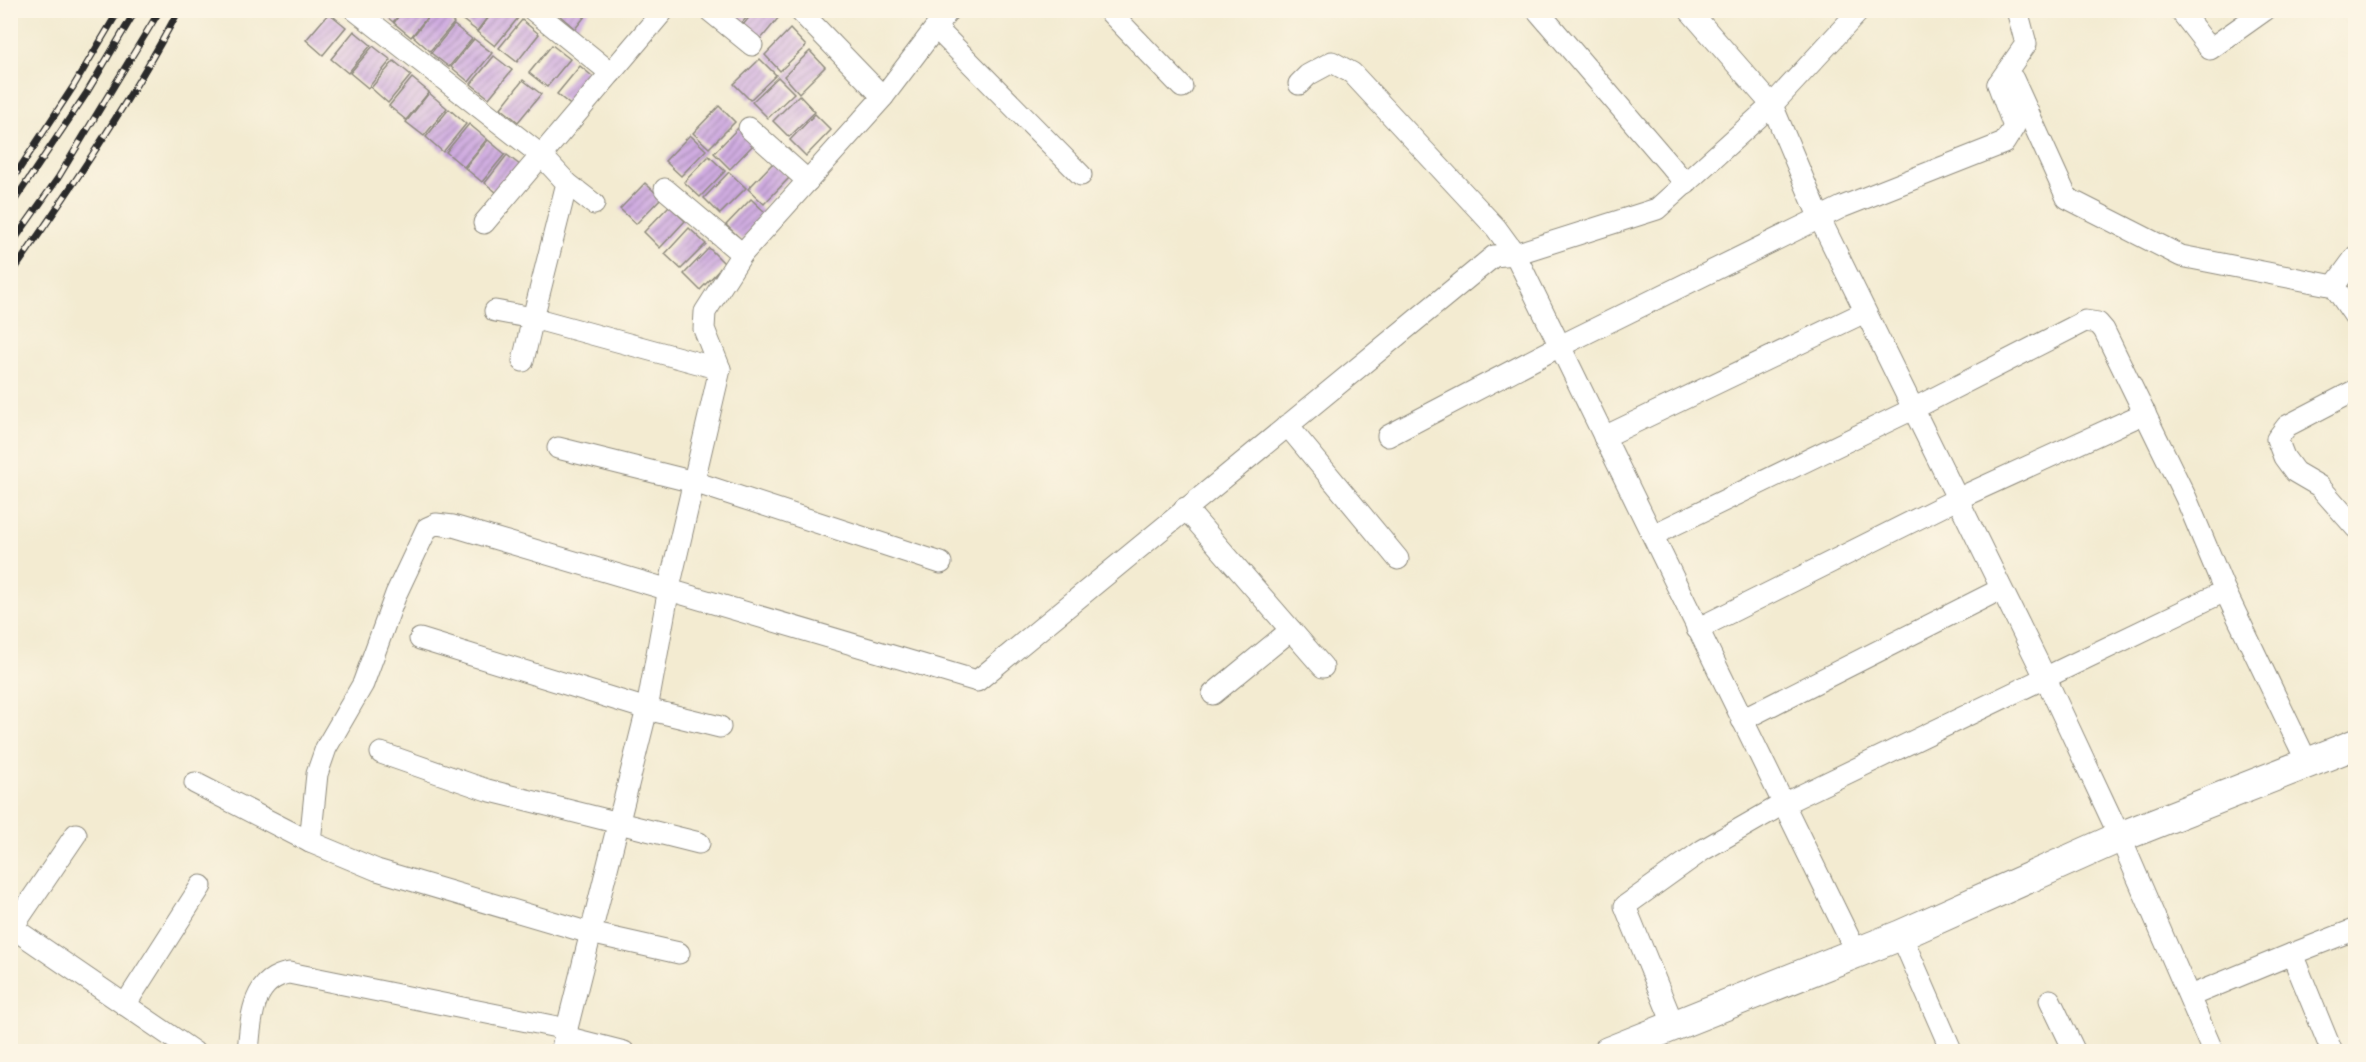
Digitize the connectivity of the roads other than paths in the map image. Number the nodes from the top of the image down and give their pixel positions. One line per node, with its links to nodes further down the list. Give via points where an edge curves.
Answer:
1 (356, 10): 22 (street)
2 (533, 10): 15 (street)
3 (664, 10): 15 (street)
4 (709, 10): 14 (street)
5 (799, 10): 19 (street)
6 (1108, 10): 18 (street)
7 (1537, 10): 26 (street)
8 (1689, 10): 20 (street)
9 (2017, 10): 17 (street, via 2026,44)
10 (2180, 10): 11 (street, via 2210,49)
11 (2265, 10)
12 (1855, 13): 20 (street)
13 (944, 15): 19 (street); 23 (street)
14 (752, 45)
15 (611, 73): 22 (street)
16 (1299, 84): 32 (street, via 1332,63 1352,74 1496,228)
17 (1998, 84): 29 (street, via 2014,127 2004,143 1940,166); 34 (street, via 2013,80 2067,198 2181,256)
18 (1182, 87)
19 (883, 97): 24 (street)
20 (1772, 105): 26 (street); 29 (street)
21 (749, 128): 24 (street)
22 (542, 156): 25 (street); 30 (street)
23 (1081, 175)
24 (808, 181): 31 (street)
25 (567, 183): 28 (street); 37 (street)
26 (1686, 184): 32 (street, via 1657,209)
27 (665, 189): 31 (street)
28 (594, 204)
29 (1820, 219): 36 (street); 39 (street)
30 (484, 223)
31 (742, 254): 41 (street, via 705,312 704,329)
32 (1515, 254): 39 (street); 45 (street, via 1494,256)
33 (2355, 256): 34 (street)
34 (2334, 286): 38 (street)
35 (495, 311): 37 (street)
36 (1865, 312): 43 (street); 47 (street)
37 (533, 318): 40 (street); 41 (street)
38 (2355, 318)
39 (1558, 347): 46 (street); 47 (street)
40 (523, 361)
41 (720, 369): 49 (street)
42 (2355, 390): 52 (street, via 2287,426 2277,439 2295,472 2319,486)
43 (1913, 409): 44 (street, via 2085,321 2093,321 2104,330); 50 (street); 53 (street)
44 (2145, 413): 50 (street); 58 (street)
45 (1287, 425): 51 (street); 54 (street)
46 (1388, 436)
47 (1604, 437): 53 (street)
48 (558, 448): 49 (street)
49 (694, 482): 55 (street); 56 (street)
50 (1957, 499): 57 (street); 59 (street)
51 (1185, 508): 56 (street, via 977,681); 60 (street)
52 (2355, 528)
53 (1653, 535): 59 (street)
54 (1398, 559)
55 (941, 563)
56 (669, 588): 65 (street); 76 (street, via 453,526 436,524 427,528 396,594 363,684 326,748 317,774)
57 (2001, 589): 63 (street); 66 (street)
58 (2225, 591): 63 (street); 70 (street)
59 (1697, 628): 66 (street)
60 (1291, 630): 62 (street); 64 (street)
61 (420, 639): 65 (street)
62 (1323, 667)
63 (2046, 679): 72 (street); 75 (street)
64 (1213, 694)
65 (647, 709): 67 (street); 73 (street)
66 (1742, 720): 72 (street)
67 (720, 727)
68 (2355, 744): 70 (main road)
69 (381, 753): 73 (street, via 487,790)
70 (2308, 764): 75 (main road)
71 (195, 783): 76 (street)
72 (1783, 804): 84 (street); 89 (street, via 1703,850 1625,906)
73 (617, 823): 77 (street); 81 (street)
74 (76, 834): 79 (street)
75 (2120, 837): 82 (main road); 86 (street)
76 (310, 842): 81 (street, via 377,870)
77 (699, 843)
78 (201, 886): 88 (street)
79 (11, 928): 88 (street)
80 (2355, 929): 85 (street)
81 (590, 933): 83 (street); 90 (street)
82 (1901, 935): 84 (main road); 95 (street)
83 (679, 952)
84 (1856, 952): 89 (main road)
85 (2292, 954): 86 (street); 98 (street)
86 (2190, 996): 97 (street)
87 (2050, 1000): 96 (street)
88 (125, 1005): 91 (street)
89 (1674, 1026): 94 (main road)
90 (564, 1039): 92 (street, via 289,973 277,975 257,997); 93 (street)
91 (194, 1052)
92 (248, 1052)
93 (624, 1052)
94 (1608, 1052)
95 (1952, 1052)
96 (2075, 1052)
97 (2213, 1052)
98 (2332, 1052)

